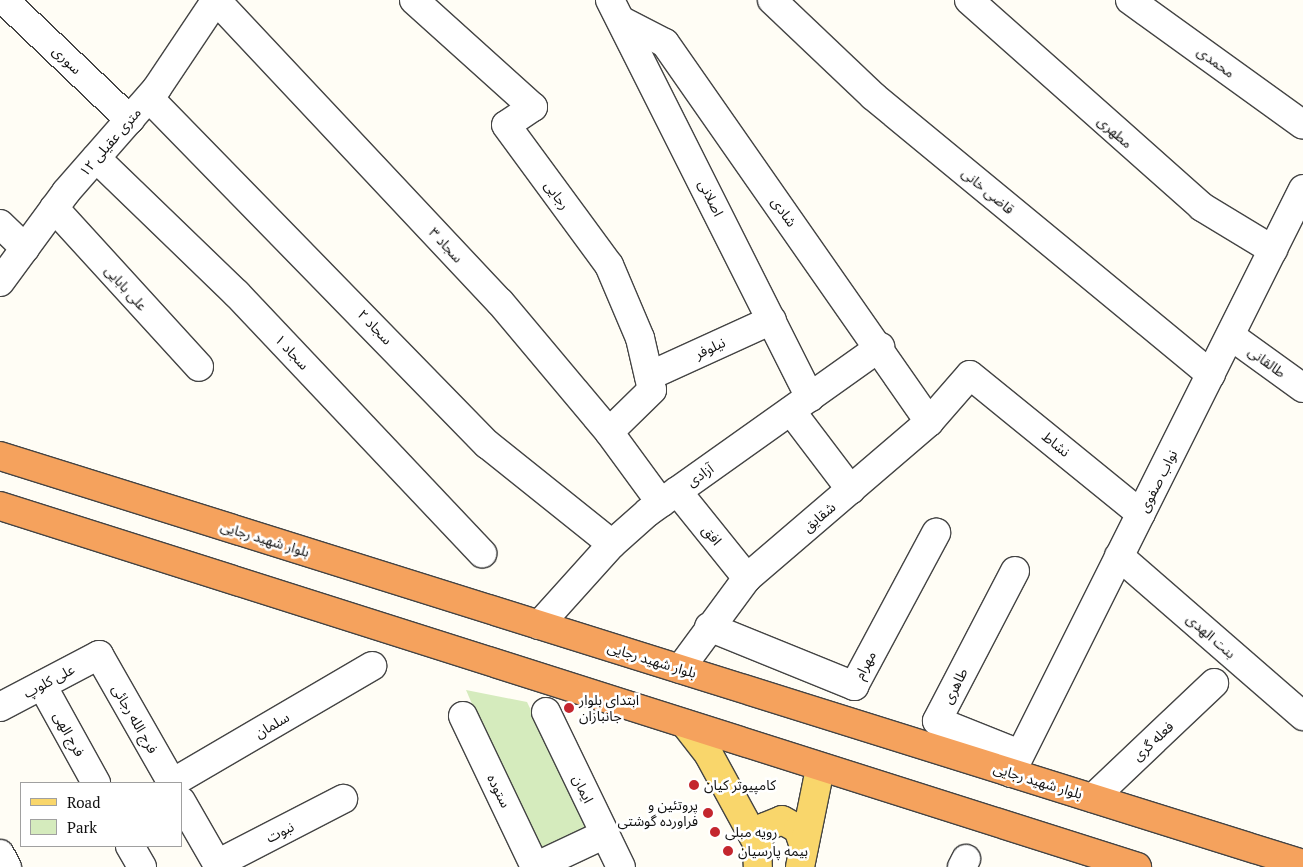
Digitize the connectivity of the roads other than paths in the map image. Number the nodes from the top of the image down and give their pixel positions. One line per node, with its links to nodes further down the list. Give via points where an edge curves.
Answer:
1 (4, 0): 9 (street, سوری)
2 (216, 0): 8 (street, ۱۲ متری عقیلی); 28 (street, سجاد ۳, via 500,302)
3 (414, 0): 24 (street, رجایی, via 533,107 506,125 609,266 640,338)
4 (772, 0): 23 (street, قاضی خانی, via 873,96)
5 (968, 0): 16 (street, مطهری, via 1202,207)
6 (1130, 0): 10 (street, محمدی)
7 (616, 10): 18 (street, اصلانی); 20 (street, شادی, via 665,43)
8 (149, 98): 9 (street, ۱۲ متری عقیلی); 35 (street, سجاد ۲, via 487,444)
9 (130, 120): 11 (street, ۱۲ متری عقیلی)
10 (1303, 125)
11 (96, 158): 13 (street, ۱۲ متری عقیلی); 36 (street, سجاد ۱, via 237,294)
12 (1301, 199): 16 (street, نواب صفوی)
13 (54, 208): 15 (street, ۱۲ متری عقیلی); 21 (street, علی بابایی)
14 (0, 224): 15 (street)
15 (25, 248): 17 (street, ۱۲ متری عقیلی)
16 (1272, 250): 19 (street, نواب صفوی)
17 (0, 282)
18 (772, 320): 24 (street, نیلوفر); 26 (street, اصلانی)
19 (1230, 336): 23 (street, نواب صفوی); 25 (street, طالقانی)
20 (880, 347): 26 (street, آزادی); 27 (street, شادی)
21 (199, 367)
22 (970, 375): 27 (street, شقایق); 33 (street, نشاط)
23 (1211, 375): 33 (street, نواب صفوی)
24 (649, 376): 28 (street, رجایی, via 652,390)
25 (1303, 388)
26 (801, 404): 30 (street, اصلانی); 31 (street, آزادی)
27 (929, 422): 30 (street, شقایق)
28 (609, 432): 31 (street, سجاد ۳)
29 (0, 456): 40 (highway, بلوار شهید رجایی)
30 (851, 490): 39 (street, شقایق)
31 (669, 497): 35 (street, آزادی); 39 (street, افق)
32 (0, 506): 51 (highway)
33 (1141, 514): 37 (street, نواب صفوی)
34 (936, 533): 41 (street, مهرام, via 854,686)
35 (612, 544): 40 (street, آزادی)
36 (482, 553)
37 (1119, 556): 50 (street, بنت الهدی); 52 (street, نواب صفوی)
38 (1014, 571): 52 (street, طاهری, via 937,722)
39 (747, 578): 41 (street, شقایق)
40 (539, 625): 44 (highway, بلوار شهید رجایی)
41 (709, 627): 44 (street, شقایق)
42 (99, 655): 46 (street, علی کلوپ); 55 (street, فرج الله رجائی)
43 (372, 666): 56 (street, سلمان)
44 (680, 669): 52 (highway, بلوار شهید رجایی)
45 (1214, 683): 57 (street, فعله گری)
46 (42, 685): 47 (street, علی کلوپ); 54 (street, فرج الهی)
47 (0, 707)
48 (546, 712): 60 (street, ایمان)
49 (463, 716): 69 (street, ستوده)
50 (1303, 716)
51 (685, 724): 53 (highway); 63 (main road, via 709,755)
52 (1016, 763): 57 (highway, بلوار شهید رجایی)
53 (820, 769): 64 (main road); 71 (highway)
54 (95, 782)
55 (171, 782)
56 (174, 782)
57 (1093, 798): 65 (highway, بلوار شهید رجایی)
58 (343, 800): 66 (street, نبوت)
59 (182, 802): 66 (street)
60 (605, 834): 69 (street); 70 (street, ایمان)
61 (131, 847): 68 (street)
62 (0, 854): 67 (street)
63 (758, 855): 64 (main road, via 765,826 782,820 798,829)
64 (802, 857)
65 (1303, 864)
66 (218, 865)
67 (7, 867)
68 (142, 867)
69 (535, 867)
70 (620, 867)
71 (1136, 867)

